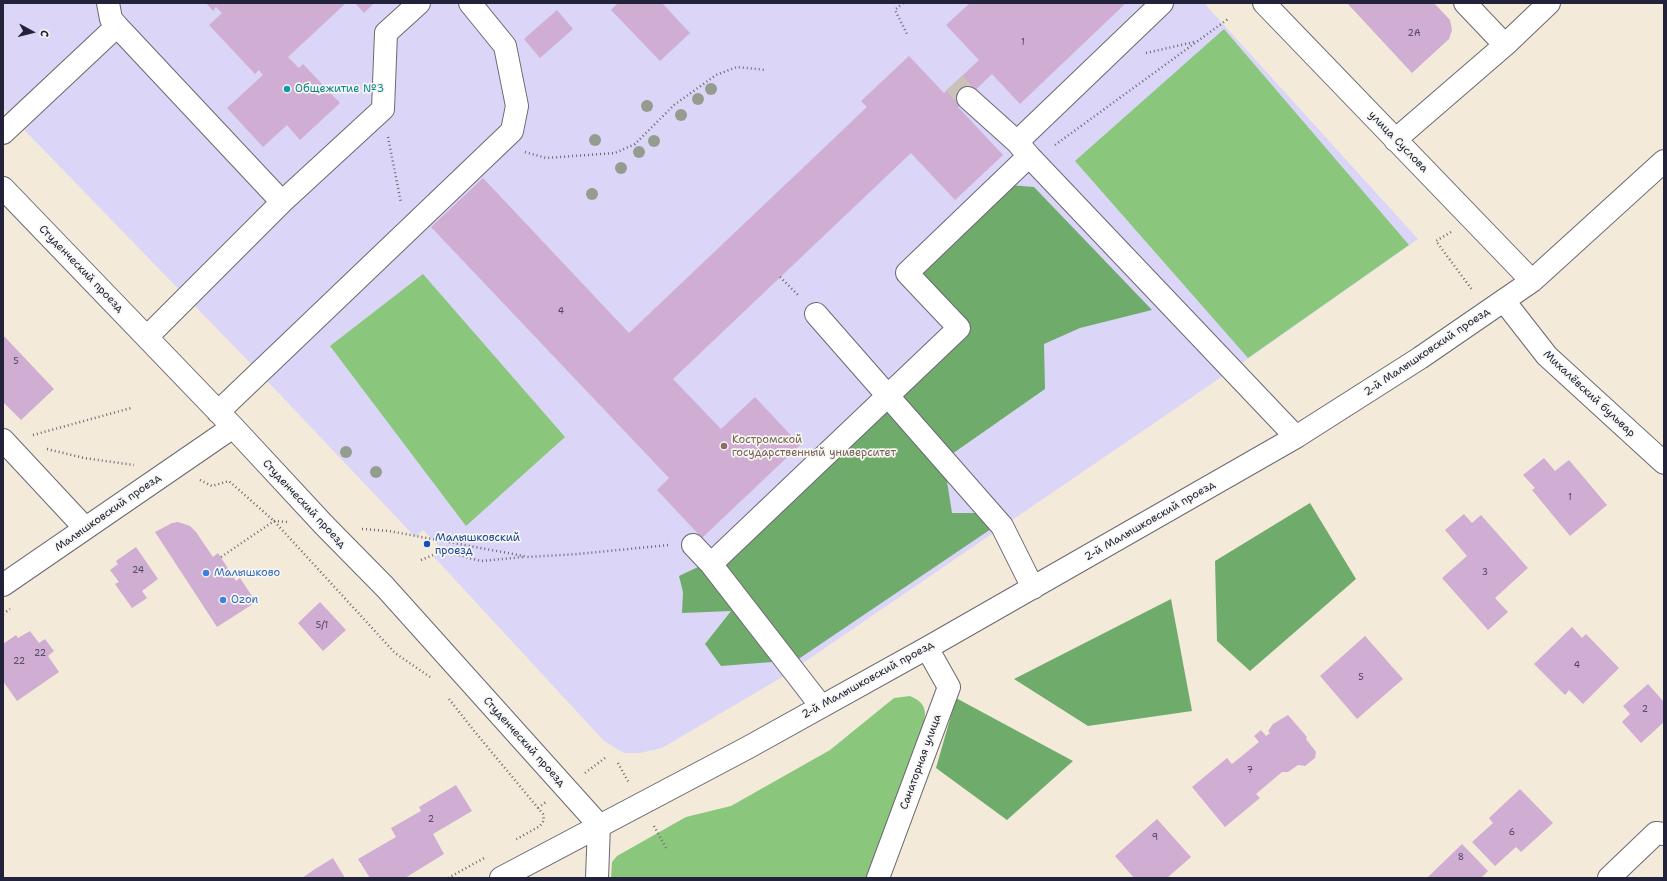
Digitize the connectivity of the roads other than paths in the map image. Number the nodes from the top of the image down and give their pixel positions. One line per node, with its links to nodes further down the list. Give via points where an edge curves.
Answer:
1 (108, 3): 8 (street, via 111,19)
2 (419, 3): 16 (street, via 386,33 383,109)
3 (470, 3): 22 (street, Малышковский проезд, via 505,46 517,106 512,131 406,233)
4 (1162, 3): 13 (street)
5 (1264, 3): 12 (street, улица Суслова)
6 (1465, 3): 9 (street)
7 (1549, 3): 9 (street)
8 (117, 26): 11 (street); 16 (street)
9 (1505, 45): 12 (street)
10 (968, 98): 13 (street)
11 (3, 133)
12 (1395, 140): 17 (street, улица Суслова)
13 (1023, 149): 21 (street, via 907,273 959,328); 23 (street)
14 (1664, 161): 17 (street, 2-й Малышковский проезд)
15 (3, 188): 20 (street, Студенческий проезд)
16 (282, 202): 20 (street)
17 (1532, 281): 18 (street, 2-й Малышковский проезд)
18 (1504, 301): 23 (street, 2-й Малышковский проезд); 25 (street, Михалёвский бульвар, via 1547,356)
19 (816, 314): 21 (street)
20 (147, 337): 22 (street, Студенческий проезд)
21 (888, 396): 28 (street); 30 (street, via 1002,526)
22 (226, 419): 26 (street, Малышковский проезд, via 179,464); 33 (street, Студенческий проезд, via 385,587)
23 (1296, 437): 30 (street, 2-й Малышковский проезд)
24 (4, 442): 26 (street)
25 (1664, 463)
26 (85, 528): 29 (street, Малышковский проезд)
27 (693, 545): 28 (street)
28 (711, 564): 32 (street)
29 (3, 585)
30 (1033, 588): 31 (street, 2-й Малышковский проезд)
31 (927, 648): 32 (street, 2-й Малышковский проезд); 37 (street, Санаторная улица, via 949,687)
32 (821, 706): 33 (street, 2-й Малышковский проезд, via 747,748)
33 (599, 825): 35 (street, 2-й Малышковский проезд); 36 (street)
34 (1660, 833): 38 (street)
35 (501, 878)
36 (597, 878)
37 (878, 878)
38 (1609, 878)

